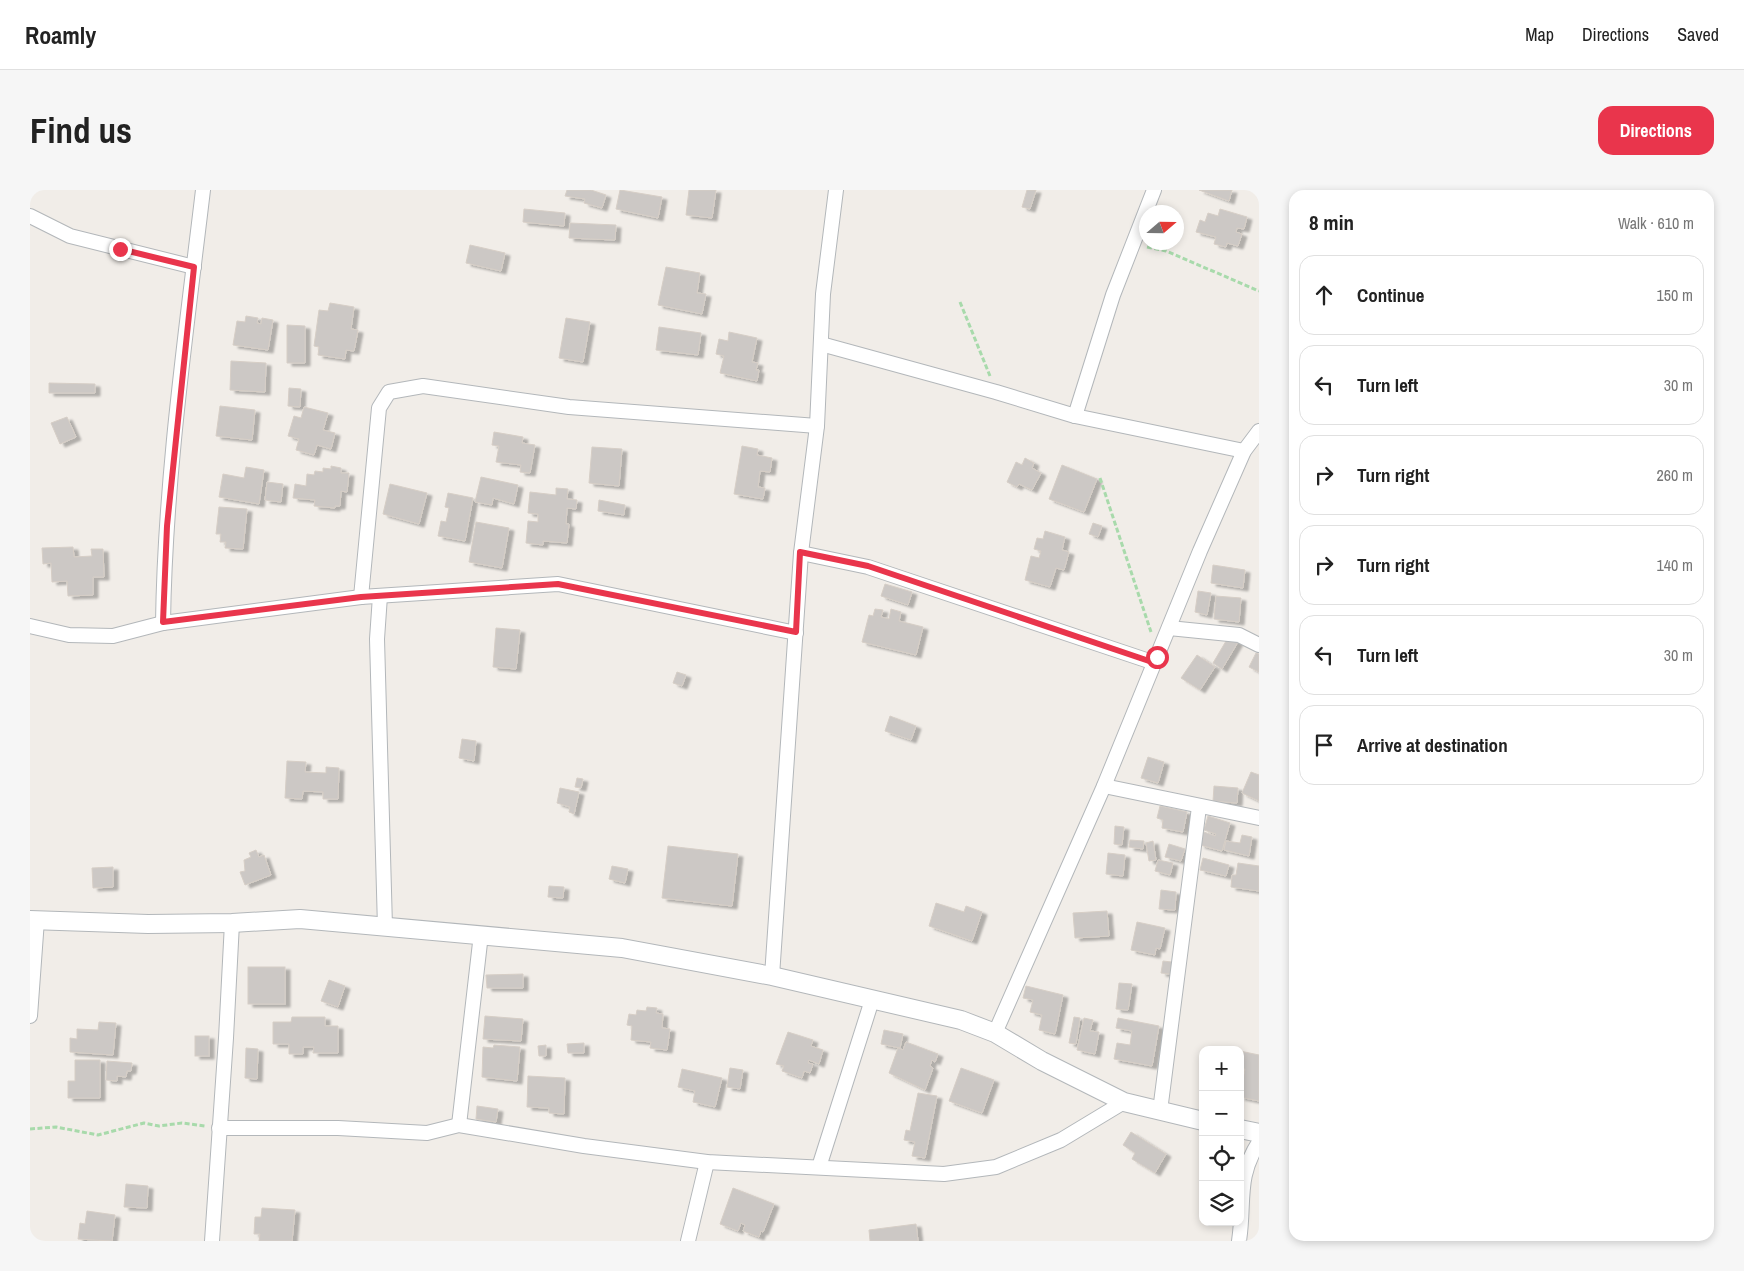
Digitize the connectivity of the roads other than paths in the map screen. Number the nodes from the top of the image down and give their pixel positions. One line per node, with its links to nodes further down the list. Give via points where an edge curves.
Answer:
1 (204, 190): 5 (street)
2 (836, 190): 6 (street, via 822,294)
3 (1154, 190): 7 (street, via 1113,295)
4 (30, 216): 5 (street, via 70,236)
5 (194, 267): 14 (street, via 167,526)
6 (821, 344): 7 (street); 8 (street)
7 (1075, 416): 10 (street)
8 (817, 426): 11 (street); 13 (street, via 569,408 423,386 389,392 379,408)
9 (1259, 431): 10 (street)
10 (1244, 451): 16 (street)
11 (800, 552): 17 (street); 19 (street, via 868,566)
12 (380, 596): 13 (street); 17 (street, via 558,584); 25 (street, via 378,640)
13 (361, 597): 14 (street)
14 (163, 622): 15 (street, via 113,636 69,634)
15 (30, 626)
16 (1169, 628): 18 (street, via 1239,635); 19 (street)
17 (796, 632): 27 (street)
18 (1259, 645)
19 (1156, 660): 20 (street)
20 (1104, 786): 21 (street); 30 (street)
21 (1199, 807): 22 (street); 32 (street)
22 (1259, 818)
23 (34, 920): 24 (street); 29 (street)
24 (232, 923): 25 (street, via 300,918); 35 (street)
25 (385, 927): 26 (street)
26 (481, 934): 27 (street, via 622,948); 34 (street)
27 (772, 976): 28 (street)
28 (872, 1000): 30 (street, via 961,1020); 40 (street)
29 (30, 1016)
30 (995, 1033): 31 (street, via 1042,1061)
31 (1124, 1102): 32 (street); 40 (street, via 1061,1140 996,1166 944,1174)
32 (1160, 1111): 33 (street)
33 (1199, 1120)
34 (459, 1125): 35 (street, via 427,1133 338,1128); 39 (street)
35 (219, 1128): 41 (street)
36 (1244, 1130): 37 (street)
37 (1259, 1133)
38 (1259, 1142): 43 (street, via 1248,1160 1242,1190)
39 (707, 1162): 40 (street); 42 (street)
40 (819, 1167)
41 (212, 1241)
42 (688, 1241)
43 (1240, 1241)

